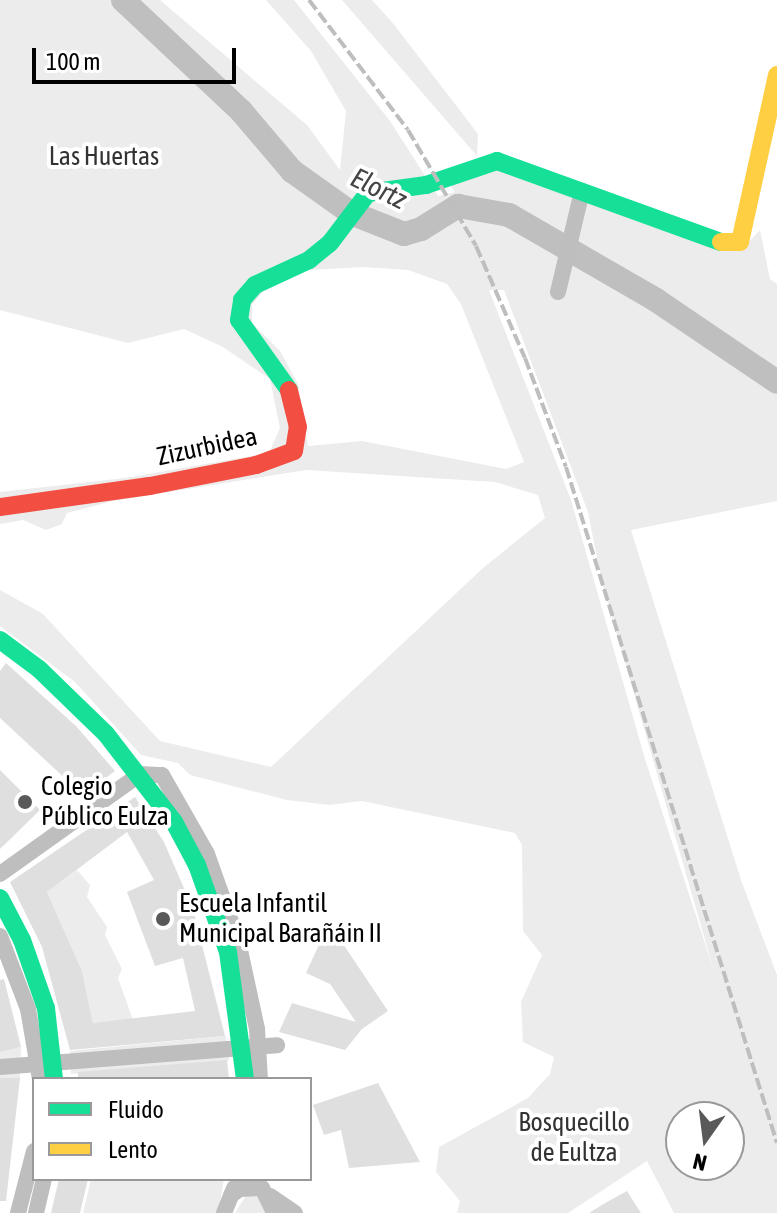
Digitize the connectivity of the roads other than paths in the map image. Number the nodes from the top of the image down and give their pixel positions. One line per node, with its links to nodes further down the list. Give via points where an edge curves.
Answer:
1 (777, 75): 2 (street, Zizurbidea, via 740,242 723,243)
2 (582, 191): 3 (street); 4 (street, Zizurbidea, via 497,161 426,185 380,189 360,201 330,243 309,260 255,285 242,300 239,320 292,396 298,427 294,451 256,465 166,483)
3 (558, 292)
4 (0, 507)
5 (0, 640): 6 (street, via 70,697)
6 (140, 774): 7 (street); 11 (street, via 174,822 214,907)
7 (0, 874)
8 (0, 898): 13 (street, via 22,940 46,1008)
9 (0, 936): 13 (street)
10 (277, 1045): 11 (street)
11 (251, 1047): 13 (street); 14 (street); 15 (street)
12 (0, 1067): 13 (street)
13 (47, 1071)
14 (245, 1077)
15 (259, 1077)
16 (32, 1159): 20 (street)
17 (44, 1181): 21 (street)
18 (234, 1187): 19 (street); 22 (street)
19 (263, 1188): 23 (street); 24 (street)
20 (18, 1213)
21 (36, 1213)
22 (224, 1213)
23 (274, 1213)
24 (295, 1213)

